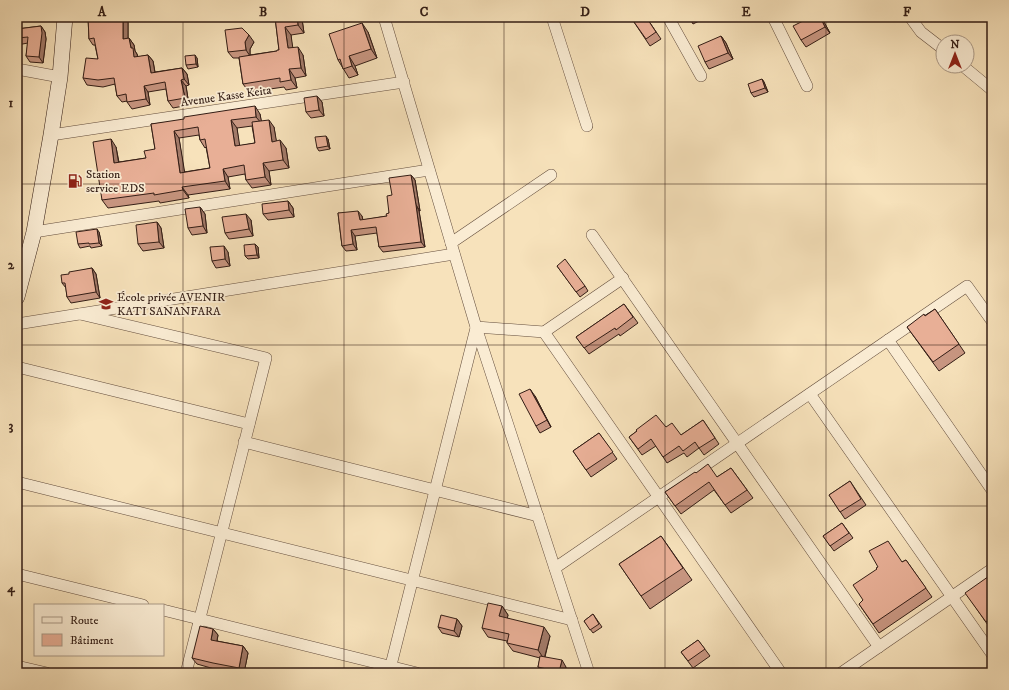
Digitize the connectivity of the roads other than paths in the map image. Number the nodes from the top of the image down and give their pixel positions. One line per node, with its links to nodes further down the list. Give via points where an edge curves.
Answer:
1 (65, 17): 11 (main road)
2 (384, 17): 12 (street)
3 (552, 17): 15 (street)
4 (668, 17): 10 (street)
5 (773, 17): 13 (street)
6 (910, 17): 7 (street, via 921,32)
7 (935, 43)
8 (17, 69): 11 (street)
9 (973, 74): 14 (street)
10 (701, 76)
11 (60, 77): 16 (main road)
12 (404, 82): 16 (street, Avenue Kasse Keita); 17 (street)
13 (807, 86)
14 (992, 90)
15 (587, 126)
16 (51, 135): 19 (main road)
17 (429, 170): 19 (street); 21 (street)
18 (551, 176): 21 (street)
19 (34, 232): 24 (main road)
20 (592, 235): 23 (street)
21 (451, 243): 22 (street)
22 (454, 254): 25 (street); 28 (street)
23 (622, 278): 29 (street); 35 (street)
24 (17, 297)
25 (80, 314): 27 (street); 33 (street, via 266,358)
26 (992, 321): 30 (street, via 967,286)
27 (17, 324)
28 (476, 327): 29 (street); 37 (street); 40 (street)
29 (544, 332): 39 (street)
30 (888, 340): 32 (street); 38 (street)
31 (17, 367): 33 (street)
32 (810, 394): 35 (street); 46 (street)
33 (249, 424): 34 (street)
34 (244, 442): 37 (street); 41 (street)
35 (738, 444): 39 (street); 51 (street)
36 (17, 482): 41 (street)
37 (435, 490): 40 (street); 45 (street)
38 (992, 490)
39 (659, 498): 42 (street); 59 (street)
40 (538, 516): 42 (street)
41 (222, 533): 45 (street); 49 (street)
42 (555, 568): 50 (street)
43 (992, 569): 46 (street)
44 (17, 574): 47 (street)
45 (412, 580): 50 (street); 54 (street)
46 (952, 597): 51 (street); 52 (street)
47 (139, 604)
48 (164, 610): 49 (street)
49 (200, 619): 54 (street); 56 (street)
50 (572, 620): 58 (street)
51 (879, 647): 60 (street)
52 (992, 654)
53 (17, 666): 55 (street)
54 (390, 670): 57 (street)
55 (47, 673)
56 (186, 673)
57 (416, 673)
58 (589, 673)
59 (781, 673)
60 (841, 673)

